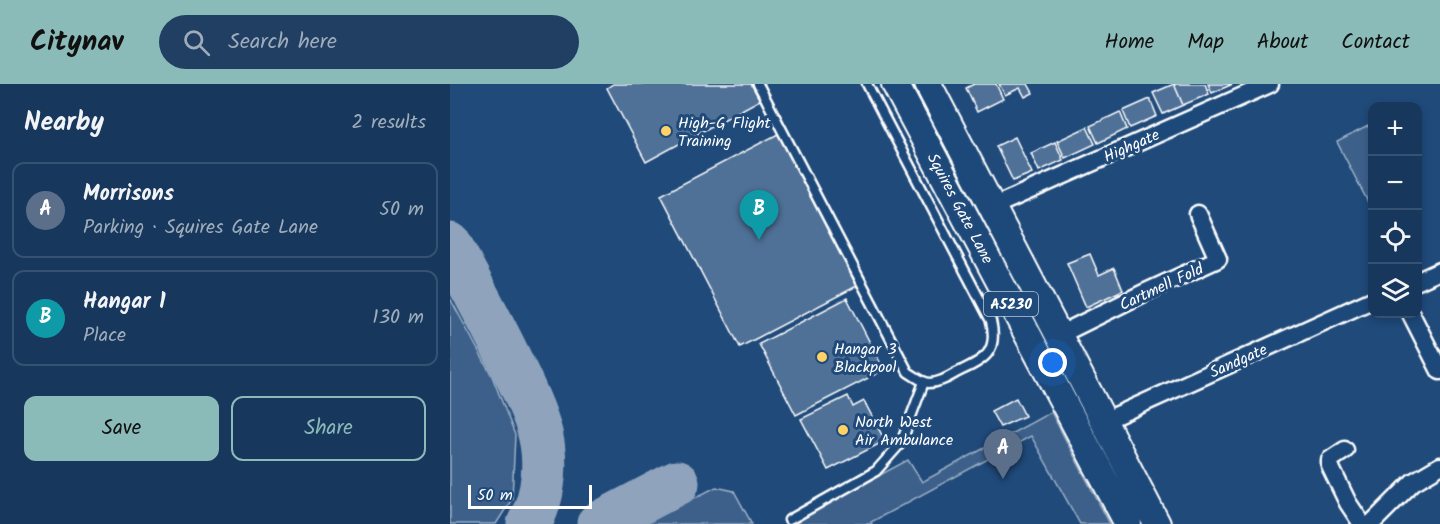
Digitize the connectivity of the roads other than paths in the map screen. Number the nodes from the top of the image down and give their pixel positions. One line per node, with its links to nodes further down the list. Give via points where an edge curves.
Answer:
1 (758, 84): 14 (lane, via 908,372)
2 (867, 84): 14 (lane, via 991,321 994,336 981,361 940,382)
3 (895, 84): 19 (main road, Squires Gate Lane / A5230)
4 (928, 84): 6 (main road, Squires Gate Lane / A5230)
5 (1270, 84): 6 (street, Highgate)
6 (992, 207): 12 (main road, Squires Gate Lane / A5230)
7 (1198, 214): 12 (street, Cartmell Fold, via 1218,259)
8 (1440, 271): 9 (street)
9 (1422, 279)
10 (1368, 302): 15 (street, Sandgate)
11 (1413, 318): 13 (street)
12 (1059, 335): 15 (main road, Squires Gate Lane / A5230)
13 (1440, 371)
14 (924, 382): 18 (lane, via 901,443 876,471)
15 (1104, 421): 20 (main road, Squires Gate Lane / A5230)
16 (1345, 450): 21 (street, via 1330,460 1330,466)
17 (1440, 466): 22 (street, via 1413,482)
18 (789, 520)
19 (1123, 521)
20 (1157, 524)
21 (1362, 524)
22 (1371, 524)

